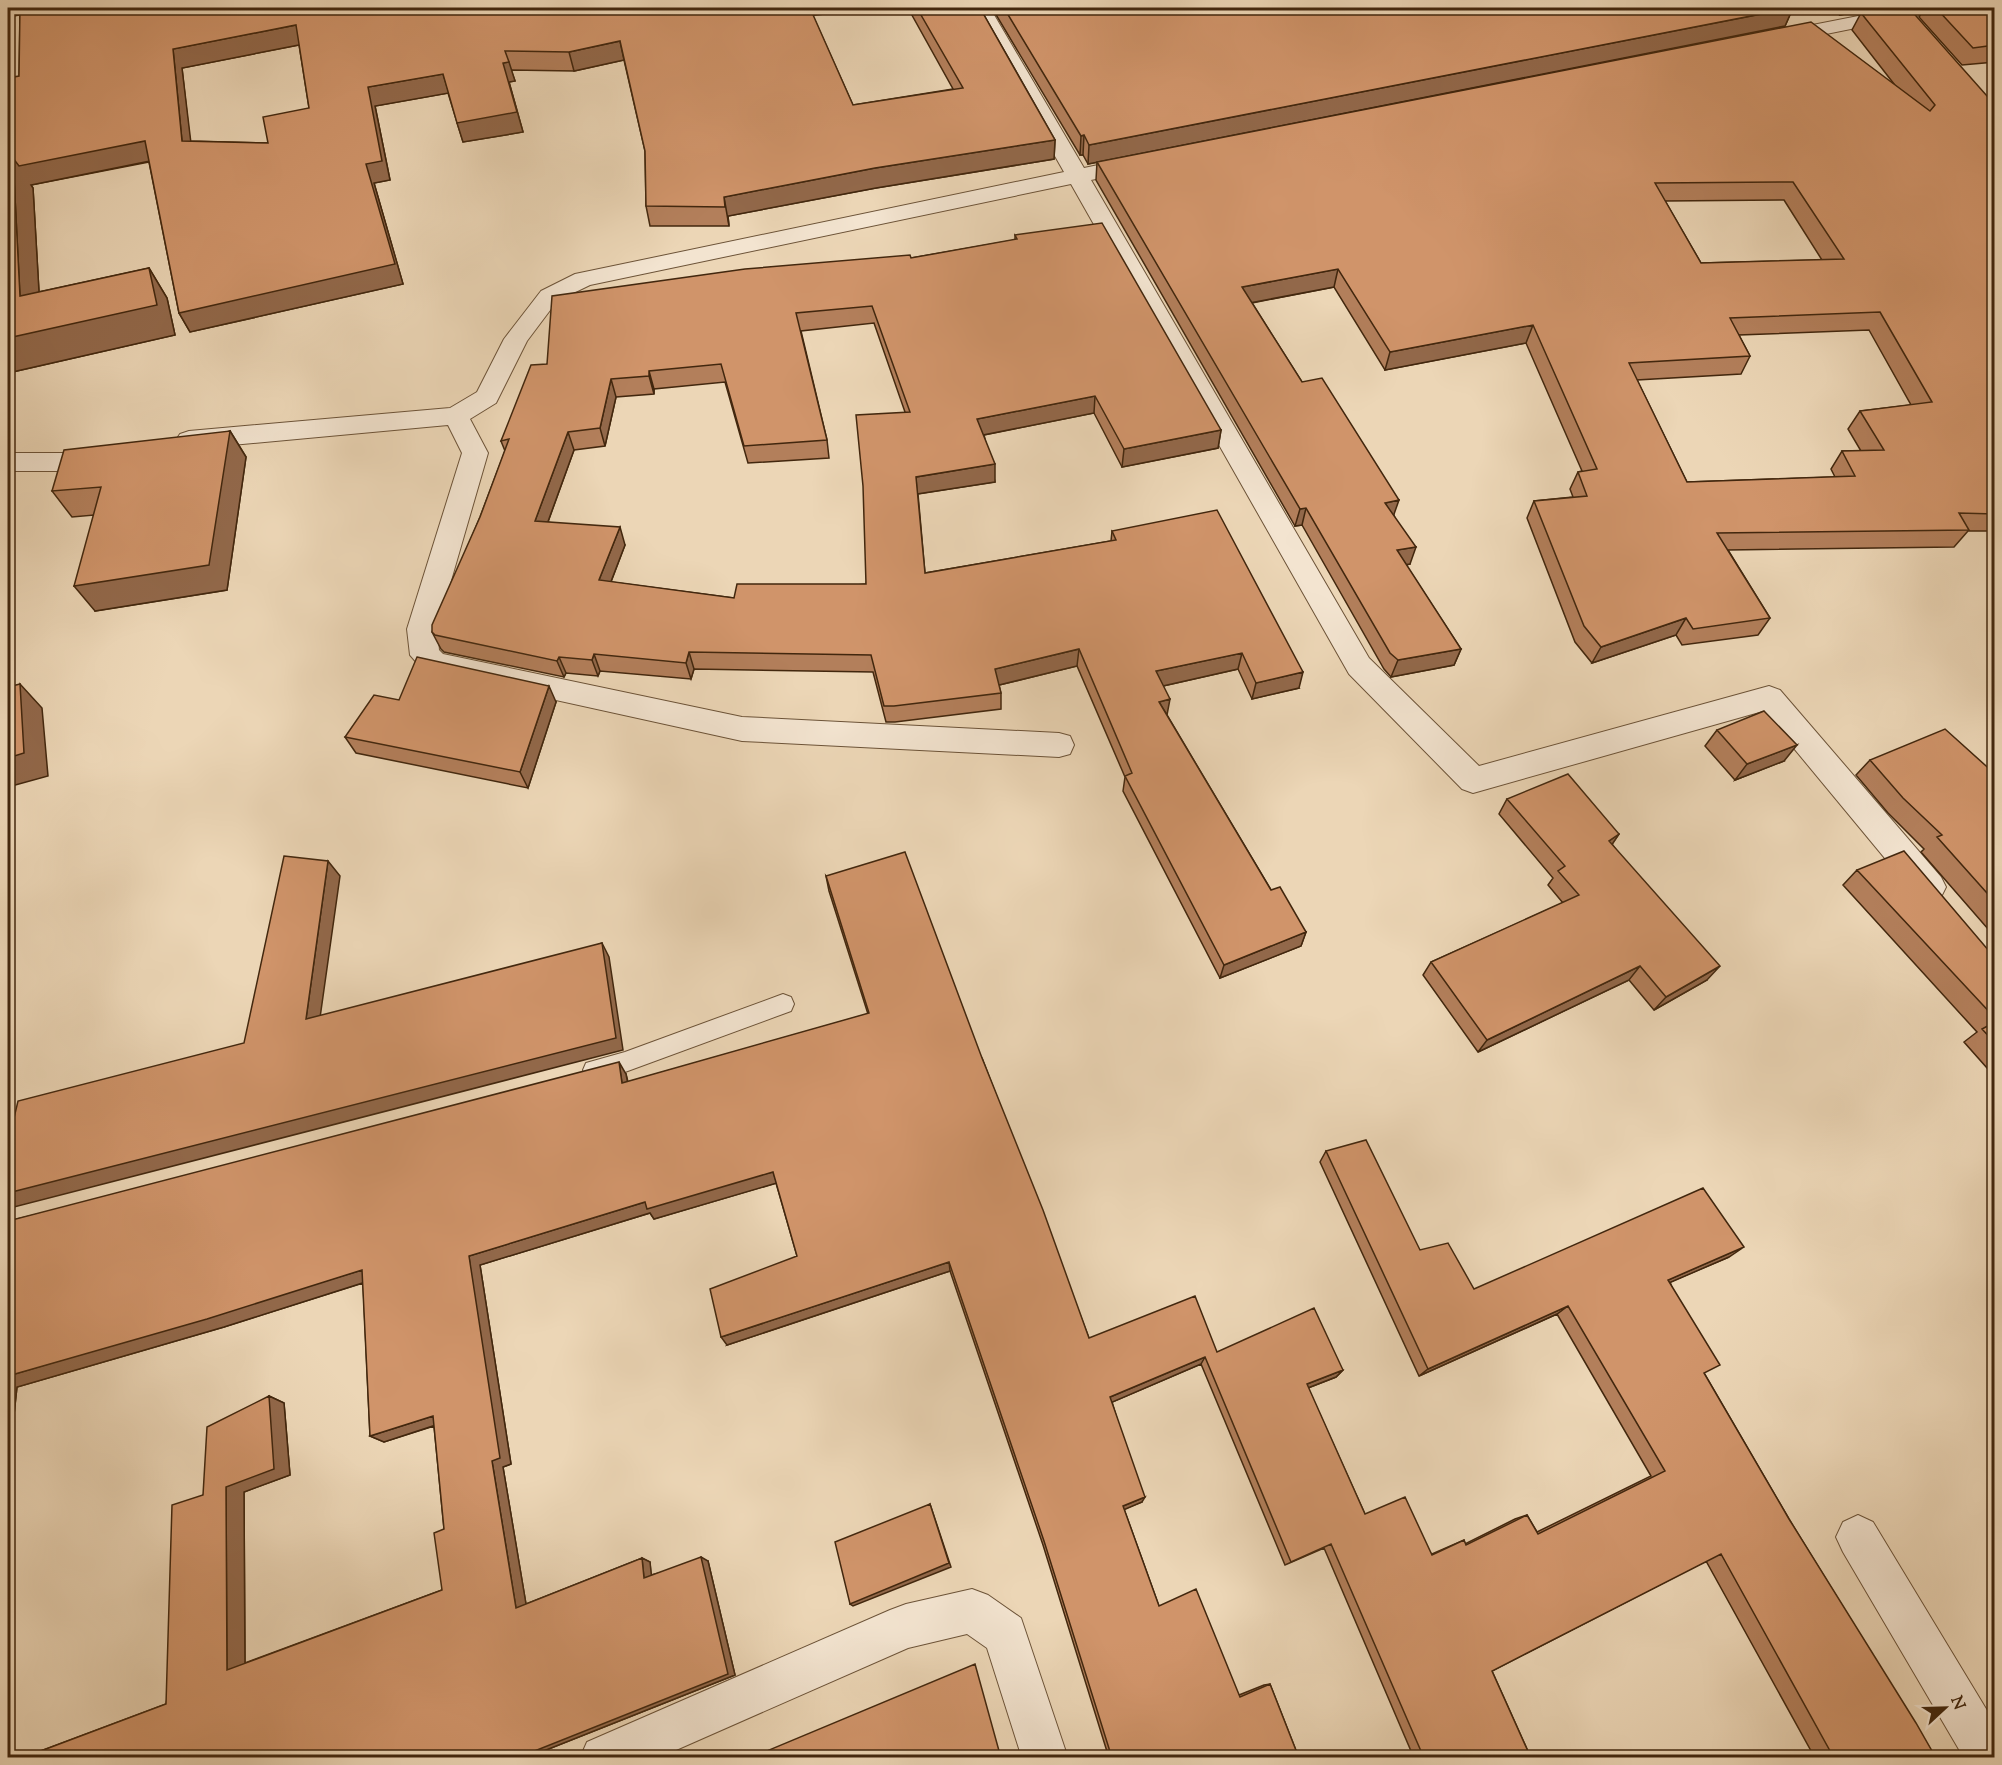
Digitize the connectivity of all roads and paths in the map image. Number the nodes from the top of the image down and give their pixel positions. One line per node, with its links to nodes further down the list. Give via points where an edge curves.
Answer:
1 (981, 8): 7 (street)
2 (1925, 8): 3 (street)
3 (1899, 11): 4 (street); 5 (street)
4 (1917, 31)
5 (1760, 42)
6 (1161, 159): 7 (street)
7 (1079, 175): 8 (street, via 583,279 549,296 516,339 487,397); 13 (street, via 1359,666 1473,780 1769,698)
8 (456, 416): 9 (street); 12 (street, via 475,453 422,629 425,655 434,663 742,729)
9 (165, 445)
10 (133, 452): 11 (street, via 79,462)
11 (8, 462)
12 (1059, 745)
13 (1949, 911)
14 (783, 1004): 15 (lane, via 625,1062)
15 (568, 1077)
16 (1858, 1538): 19 (street)
17 (603, 1758): 18 (street, via 906,1626 972,1611 1005,1634)
18 (1045, 1758)
19 (1990, 1758)

